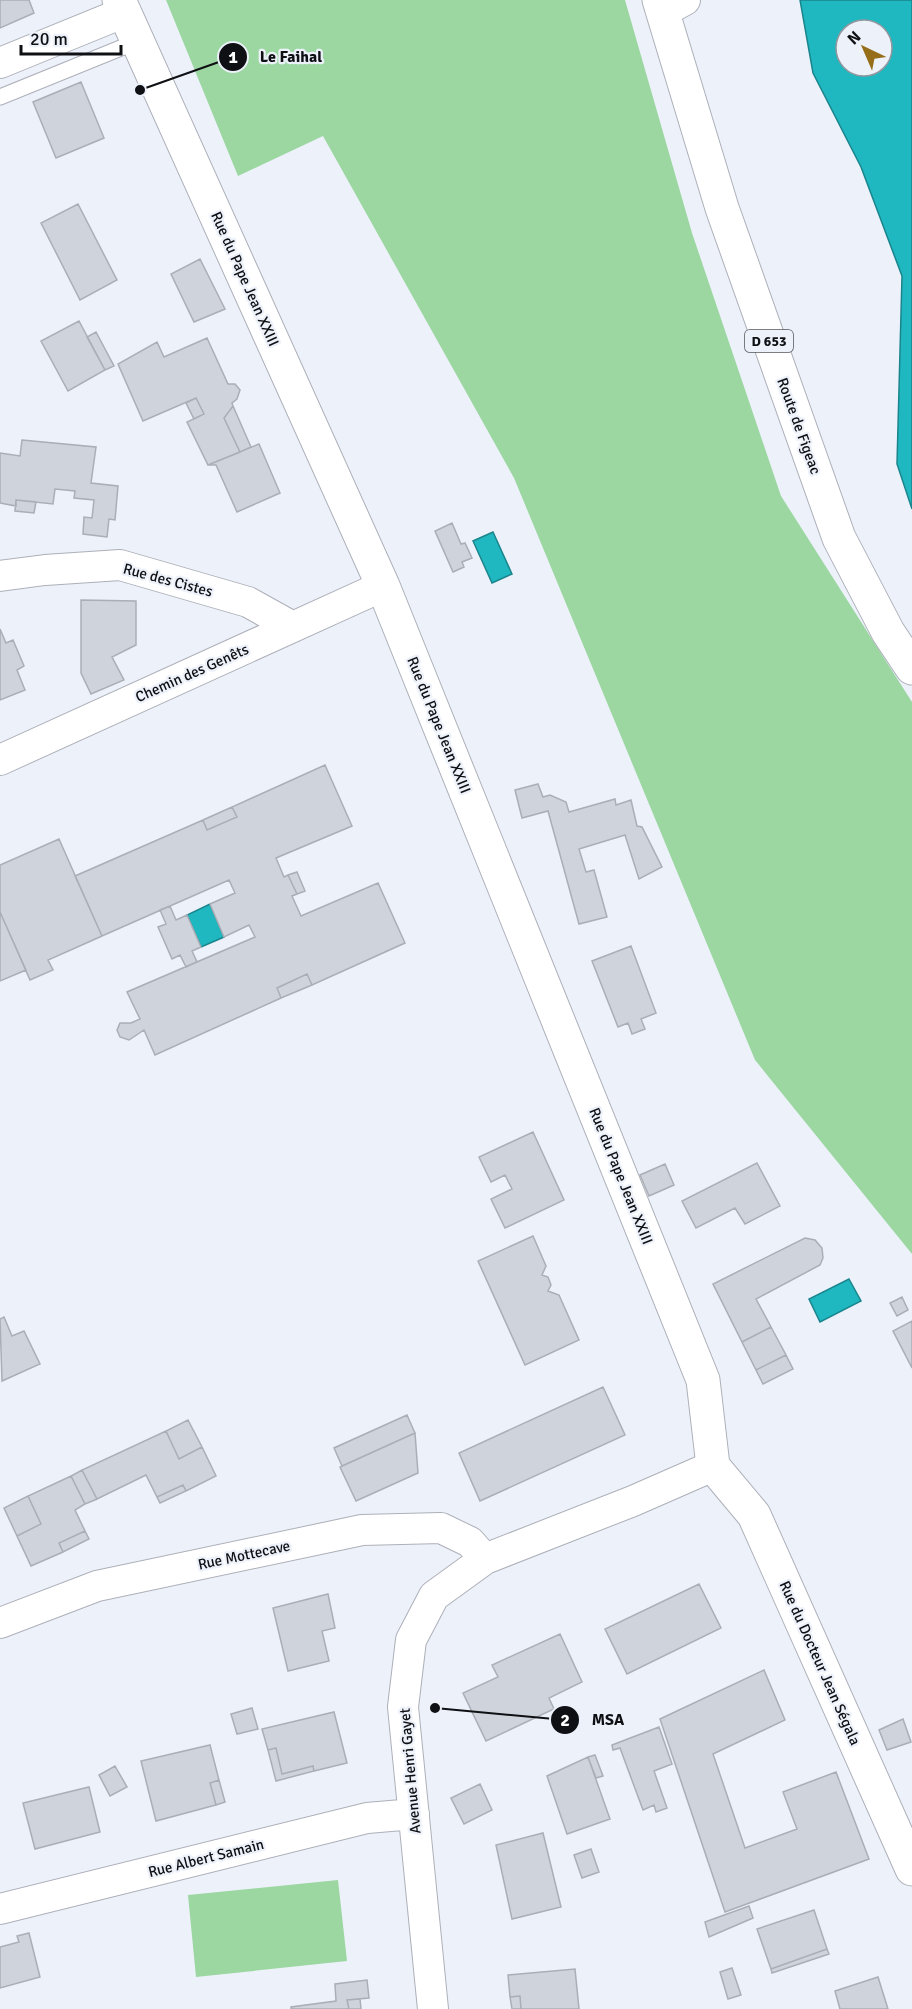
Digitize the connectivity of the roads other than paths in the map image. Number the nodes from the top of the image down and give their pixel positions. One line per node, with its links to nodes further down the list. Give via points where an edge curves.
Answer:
1 (669, 4): 8 (street, Route de Figeac / D 653, via 722,208 839,538 888,632)
2 (127, 18): 3 (street); 4 (lane); 6 (street, Rue du Pape Jean XXIII)
3 (1, 62)
4 (0, 97)
5 (0, 576): 7 (street, Rue des Cistes, via 120,565 248,602)
6 (383, 586): 7 (street, Chemin des Genêts); 10 (street, Rue du Pape Jean XXIII, via 703,1380)
7 (293, 627): 9 (street, Chemin des Genêts)
8 (912, 668)
9 (0, 760)
10 (713, 1466): 11 (street, Avenue Henri Gayet); 14 (street, Rue du Docteur Jean Ségala, via 754,1515)
11 (485, 1559): 12 (street, Rue Mottecave, via 470,1542 441,1528 362,1530 97,1586); 13 (street, Avenue Henri Gayet, via 434,1596 411,1640 403,1707)
12 (0, 1623)
13 (414, 1814): 15 (street, Rue Albert Samain, via 367,1818); 16 (street, Avenue Henri Gayet)
14 (912, 1869)
15 (0, 1909)
16 (433, 2009)

